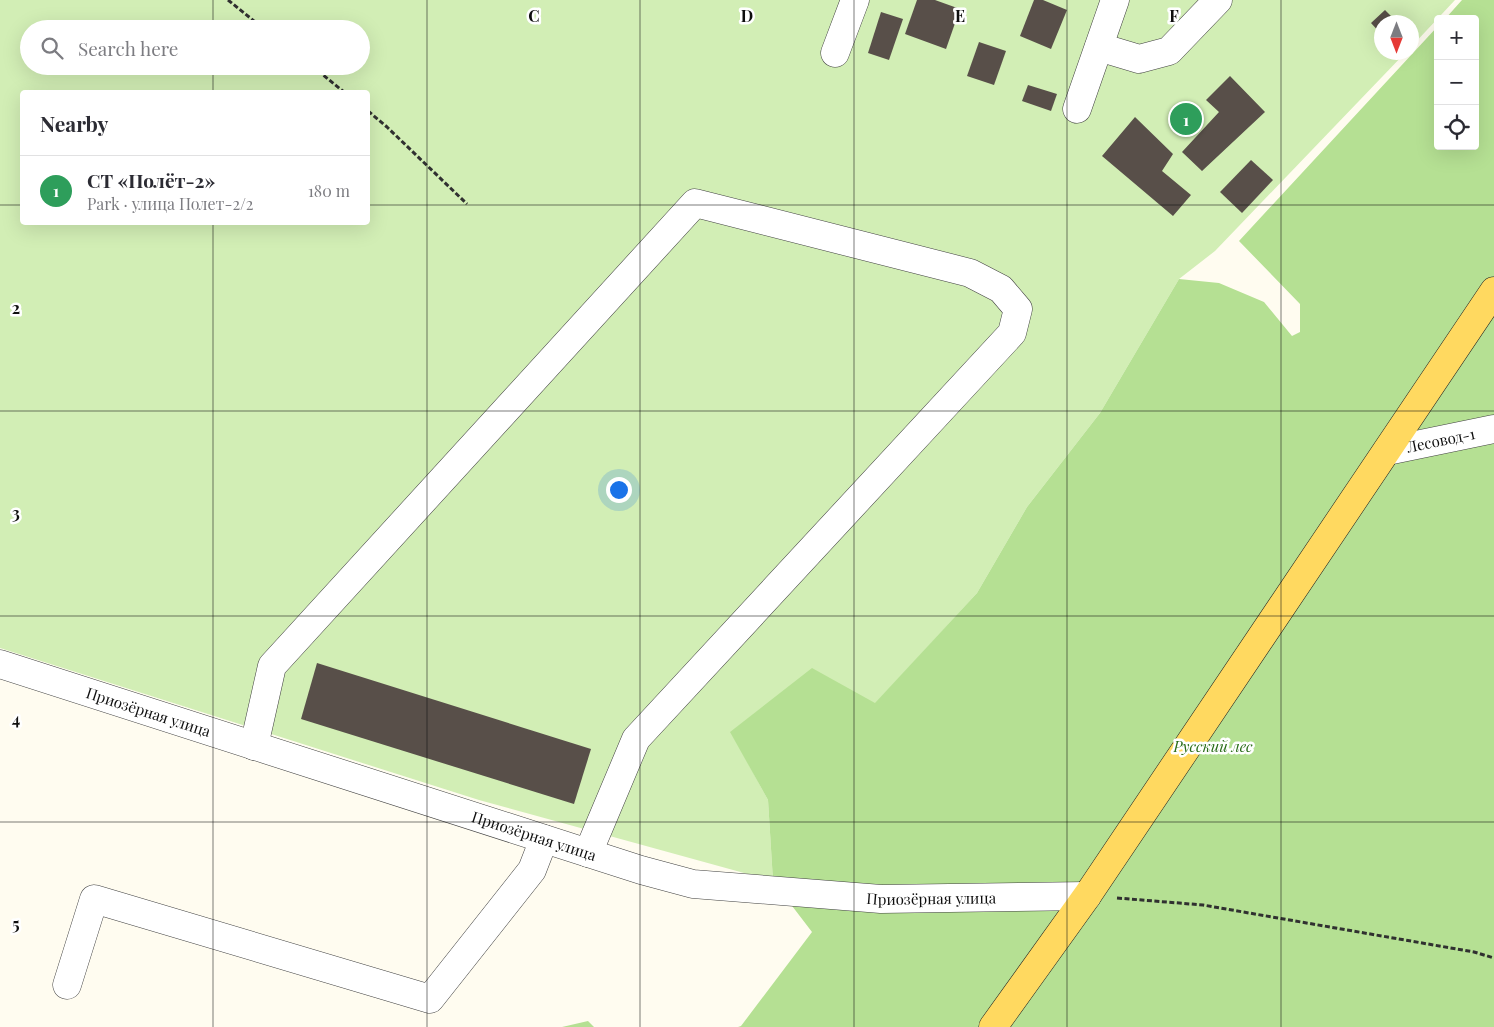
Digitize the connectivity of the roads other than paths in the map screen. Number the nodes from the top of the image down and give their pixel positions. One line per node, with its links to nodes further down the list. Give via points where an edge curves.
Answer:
1 (855, 0): 5 (street)
2 (1114, 0): 4 (street)
3 (1218, 0): 4 (street, via 1169,51 1139,59)
4 (1099, 47): 6 (street)
5 (835, 52)
6 (1077, 109)
7 (1494, 291): 9 (main road)
8 (1494, 429): 9 (street, Лесовод-1)
9 (1387, 451): 14 (main road)
10 (0, 664): 11 (street, Приозёрная улица)
11 (254, 746): 12 (street, Приозёрная улица); 13 (street, via 272,666 695,203 970,273 1001,289 1018,309 1012,333 636,739)
12 (544, 840): 13 (street, Приозёрная улица); 15 (street, via 532,870 430,999 94,899)
13 (588, 853): 14 (street, Приозёрная улица, via 693,884 881,899)
14 (1087, 896): 16 (main road)
15 (66, 984)
16 (993, 1027)

